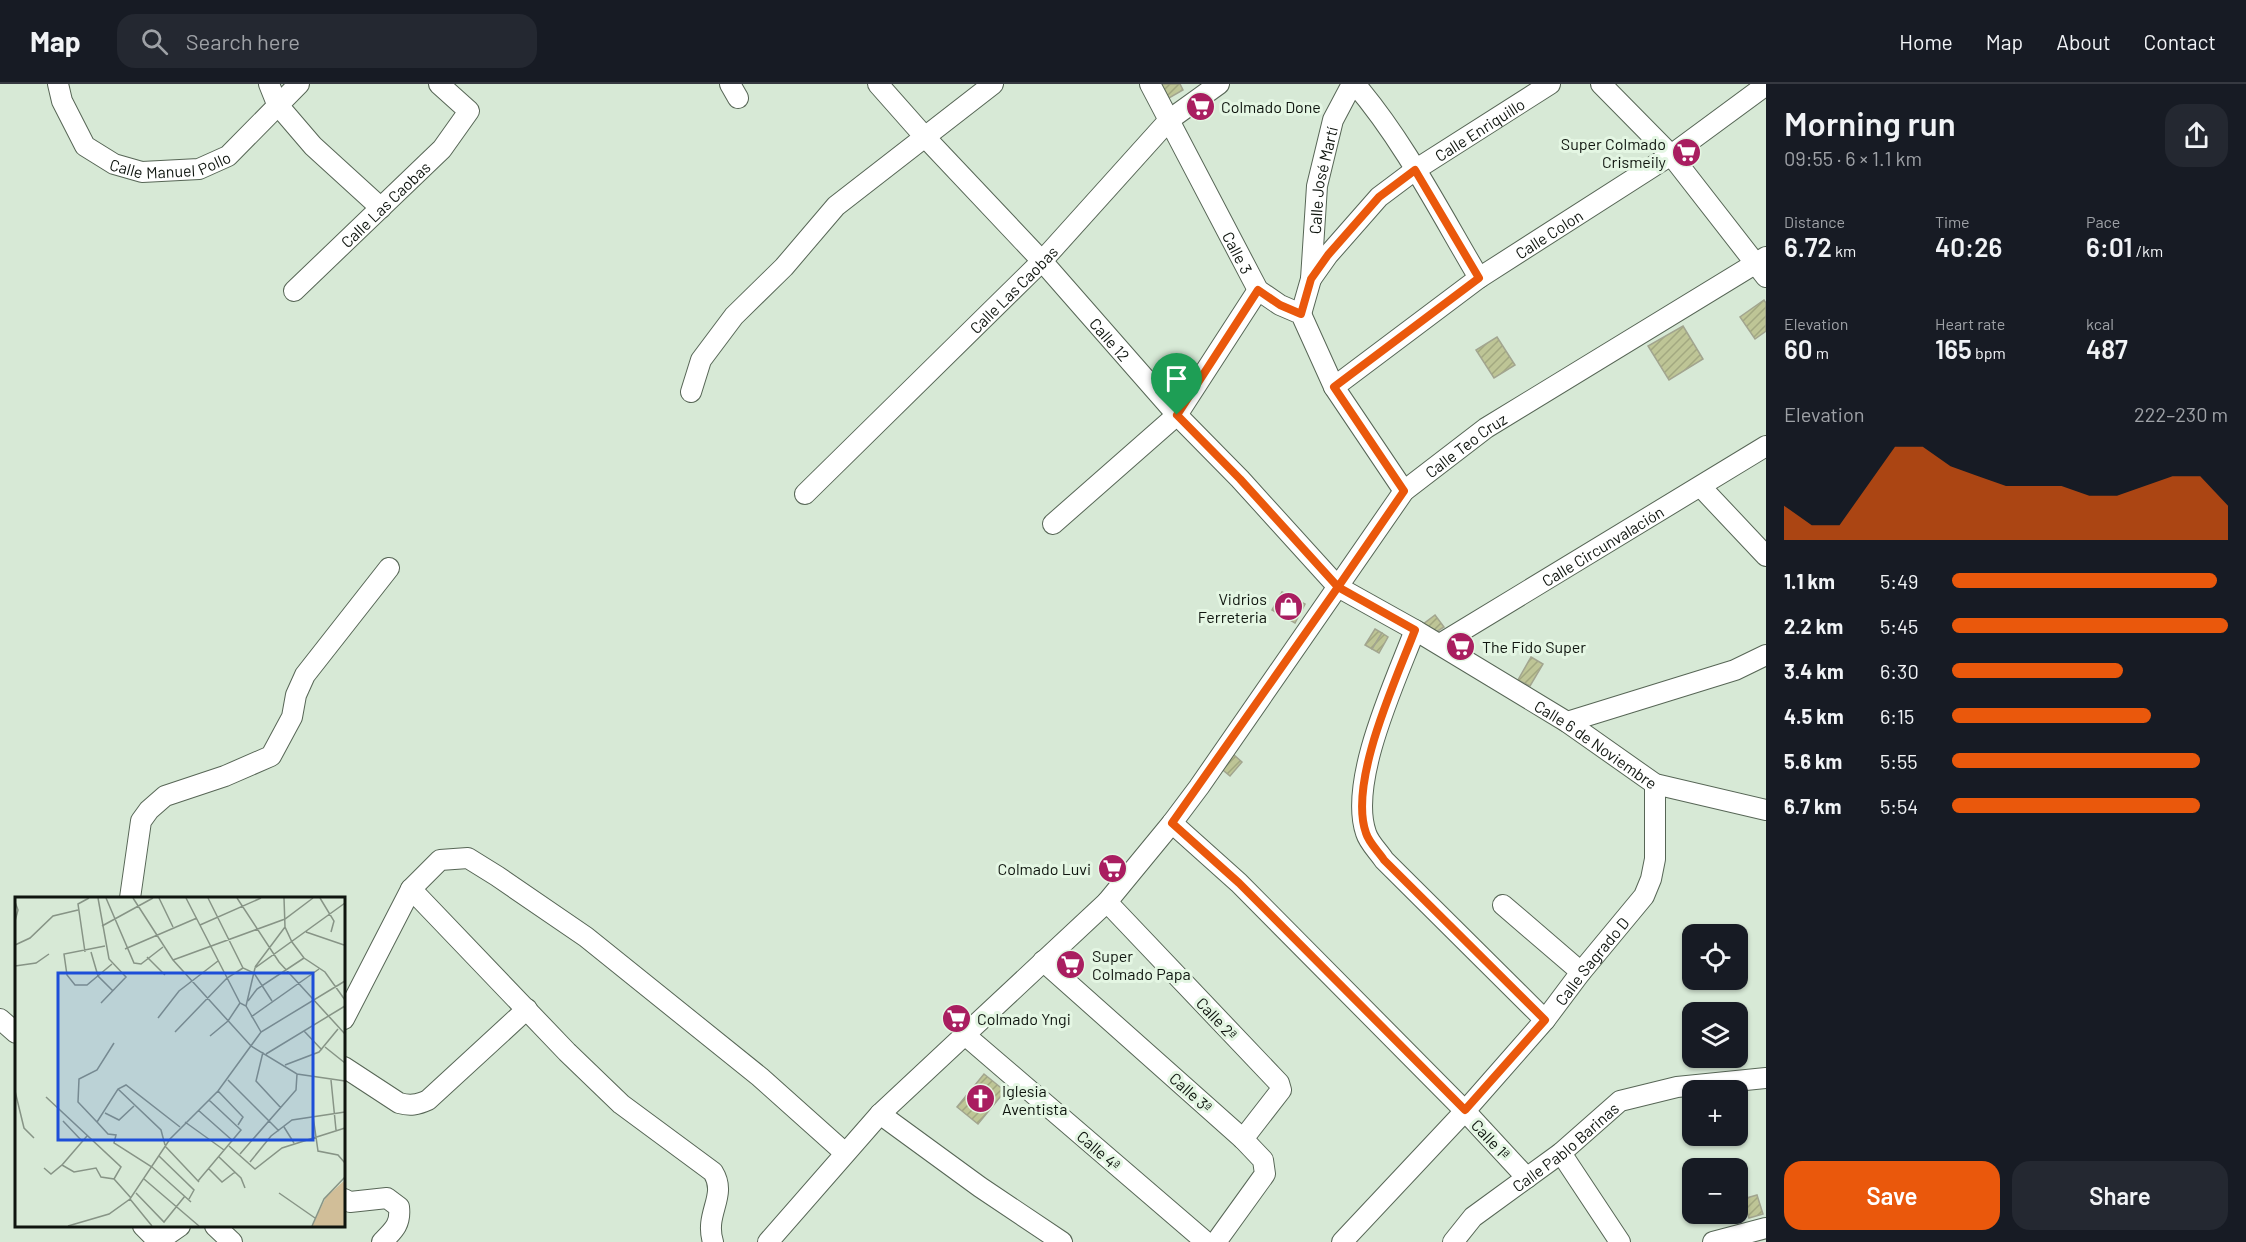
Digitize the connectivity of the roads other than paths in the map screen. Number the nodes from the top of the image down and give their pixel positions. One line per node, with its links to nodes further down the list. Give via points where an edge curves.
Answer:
1 (58, 84): 13 (street, Calle Manuel Pollo, via 62,101 86,146 114,164 142,172 199,169 228,156)
2 (269, 84): 13 (street)
3 (299, 84): 13 (street, Calle Manuel Pollo)
4 (440, 84): 18 (street, Calle Las Caobas, via 469,111 442,148)
5 (878, 84): 15 (street, Calle 12)
6 (993, 84): 15 (street)
7 (1150, 84): 14 (street, Calle 3)
8 (1219, 84): 14 (street, Calle Las Caobas)
9 (1353, 84): 17 (street, via 1367,98); 22 (street, Calle José Martí, via 1333,120 1317,186)
10 (1550, 84): 17 (street, Calle Enriquillo)
11 (1601, 84): 16 (street)
12 (1766, 85): 16 (street, Calle Colon)
13 (277, 105): 18 (street, via 313,146)
14 (1169, 120): 19 (street, Calle Las Caobas); 23 (street, Calle 3)
15 (924, 136): 19 (street, Calle 12); 27 (street, via 836,206 784,267 734,316 701,360)
16 (1671, 155): 20 (street); 21 (street, Calle Colon)
17 (1415, 170): 21 (street); 22 (street, Calle Enriquillo, via 1379,197)
18 (381, 208): 24 (street, Calle Las Caobas)
19 (1042, 261): 28 (street, Calle 12); 32 (street, Calle Las Caobas)
20 (1762, 266): 31 (street, Calle Teo Cruz, via 1486,428)
21 (1479, 278): 26 (street, Calle Colon)
22 (1311, 279): 25 (street, Calle José Martí)
23 (1258, 290): 25 (street, Calle 3); 28 (street)
24 (294, 291)
25 (1301, 314): 26 (street)
26 (1334, 387): 31 (street)
27 (691, 392)
28 (1177, 415): 33 (street); 36 (street, Calle 12)
29 (1766, 446): 30 (street, Calle Circunvalación)
30 (1701, 487): 34 (street); 38 (street, Calle Circunvalación)
31 (1404, 491): 36 (street, Calle Teo Cruz)
32 (805, 494)
33 (1053, 524)
34 (1766, 556)
35 (389, 568): 45 (street, via 305,675 292,717 271,756 165,796 149,810 141,821)
36 (1338, 587): 37 (street, Calle 12); 43 (street, Calle Teo Cruz)
37 (1415, 630): 38 (street, Calle 12); 53 (street, via 1371,751 1362,793 1366,835 1384,860)
38 (1440, 644): 40 (street, Calle 6 de Noviembre)
39 (1766, 655): 40 (street, via 1735,670)
40 (1567, 722): 41 (street, Calle 6 de Noviembre)
41 (1655, 784): 42 (street, Calle 6 de Noviembre); 49 (street, Calle Sagrado D, via 1655,859 1651,879 1644,896)
42 (1766, 810)
43 (1172, 823): 46 (street, Calle Teo Cruz); 58 (street, Calle 1ª, via 1239,883)
44 (411, 889): 50 (street); 51 (street); 61 (street, via 440,860 468,858 586,937 760,1077)
45 (130, 897)
46 (1107, 902): 48 (street, Calle Teo Cruz); 60 (street, Calle 2ª, via 1281,1086)
47 (1503, 905): 49 (street)
48 (1043, 961): 55 (street, Calle Teo Cruz); 60 (street, Calle 3ª)
49 (1581, 972): 53 (street, Calle Sagrado D)
50 (527, 1009): 56 (street, via 428,1100 420,1103 399,1103); 72 (street, via 621,1104 713,1172 719,1188 711,1217)
51 (345, 1017)
52 (0, 1019): 54 (street)
53 (1545, 1020): 58 (street, Calle Sagrado D)
54 (15, 1032)
55 (965, 1035): 59 (street, Calle Teo Cruz); 75 (street, Calle 4ª)
56 (345, 1068)
57 (1766, 1078): 62 (street, Calle Pablo Barinas, via 1677,1088 1620,1101)
58 (1465, 1110): 63 (street, Calle 1ª); 77 (street, Calle Sagrado D)
59 (880, 1114): 61 (street, Calle Teo Cruz); 74 (street)
60 (1243, 1139): 76 (street, Calle 3ª, via 1263,1160 1265,1174)
61 (845, 1153): 73 (street, Calle Teo Cruz)
62 (1561, 1153): 63 (street, Calle Pablo Barinas); 79 (street)
63 (1527, 1178): 78 (street, Calle Pablo Barinas, via 1473,1217)
64 (345, 1200): 71 (street, via 387,1198 399,1207 398,1224)
65 (145, 1227): 69 (street)
66 (179, 1227): 69 (street)
67 (216, 1227): 70 (street)
68 (1766, 1227): 80 (street)
69 (158, 1242)
70 (232, 1242)
71 (382, 1242)
72 (713, 1242)
73 (768, 1242)
74 (1062, 1242)
75 (1206, 1242)
76 (1216, 1242)
77 (1342, 1242)
78 (1453, 1242)
79 (1620, 1242)
80 (1713, 1242)

